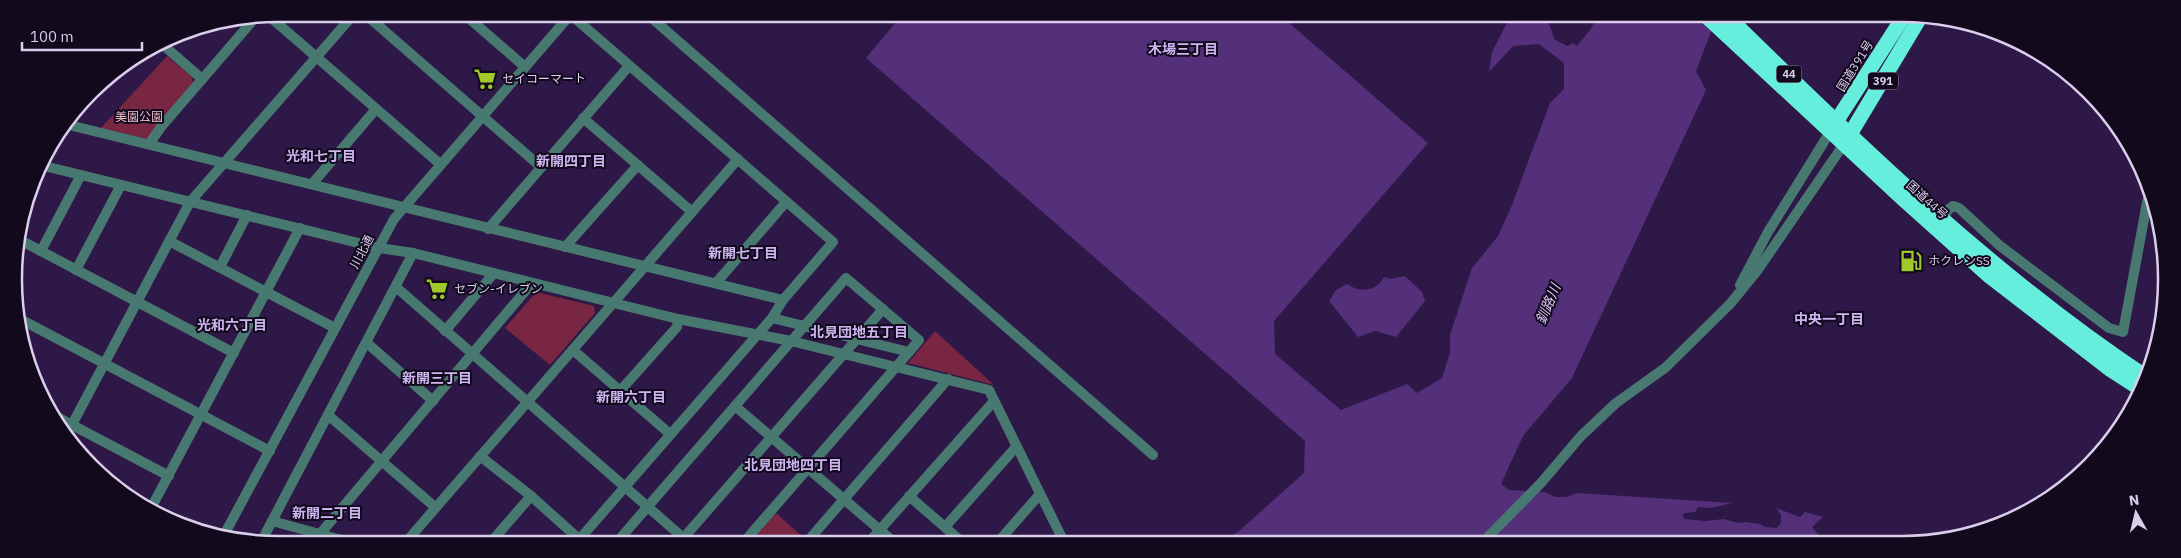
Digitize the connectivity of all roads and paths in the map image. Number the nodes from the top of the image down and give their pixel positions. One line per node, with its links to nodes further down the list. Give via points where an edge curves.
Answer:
1 (277, 23): 15 (street)
2 (346, 23): 15 (street)
3 (375, 23): 20 (street)
4 (474, 23): 17 (street)
5 (562, 23): 17 (street, 川北通)
6 (580, 23): 16 (street)
7 (657, 23): 97 (street)
8 (1717, 23): 13 (highway, 国道44号 / 44)
9 (1730, 23): 13 (highway, 国道44号 / 44)
10 (1900, 23): 23 (highway, 国道391号 / 391)
11 (1917, 23): 24 (highway, 391)
12 (249, 25): 18 (street)
13 (1735, 34): 23 (highway, 国道44号 / 44)
14 (167, 48): 18 (street)
15 (316, 57): 19 (street); 27 (street)
16 (629, 66): 21 (street); 26 (street)
17 (525, 67): 20 (street, 川北通)
18 (202, 79): 25 (street)
19 (376, 109): 28 (street); 33 (street)
20 (482, 116): 28 (street, 川北通); 31 (street)
21 (583, 118): 29 (street); 31 (street)
22 (74, 126): 25 (street)
23 (1834, 126): 24 (highway, 国道44号 / 44); 61 (street, via 1768,232)
24 (1847, 139): 41 (highway, 国道44号 / 44); 61 (street, via 1757,271)
25 (149, 144): 27 (street)
26 (738, 159): 36 (street); 39 (street)
27 (224, 164): 33 (street); 35 (street)
28 (440, 164): 38 (street, 川北通)
29 (638, 165): 39 (street); 46 (street)
30 (48, 167): 32 (street)
31 (541, 167): 43 (street)
32 (81, 176): 34 (street); 48 (street)
33 (312, 184): 38 (street)
34 (120, 185): 35 (street); 52 (street)
35 (190, 202): 40 (street); 44 (street)
36 (786, 202): 55 (street); 58 (street, via 834,242)
37 (2147, 203): 41 (street, via 2123,332 2109,328 2007,251 1959,208 1953,206)
38 (404, 207): 43 (street); 47 (street, 川北通)
39 (691, 211): 51 (street)
40 (246, 215): 42 (street); 50 (street)
41 (1939, 222): 80 (highway, 国道44号 / 44); 82 (highway, 国道44号 / 44, via 1988,276)
42 (300, 228): 47 (street); 57 (street)
43 (488, 228): 46 (street)
44 (170, 241): 50 (street); 59 (street)
45 (25, 243): 48 (street)
46 (565, 247): 51 (street)
47 (379, 248): 49 (street); 67 (street, 川北通)
48 (41, 251): 52 (street)
49 (413, 253): 53 (street); 56 (street)
50 (220, 267): 57 (street)
51 (644, 267): 55 (street); 60 (street)
52 (76, 270): 59 (street)
53 (494, 273): 54 (street); 68 (street)
54 (532, 283): 60 (street); 77 (street)
55 (716, 283): 58 (street)
56 (396, 287): 68 (street); 72 (street)
57 (267, 292): 67 (street); 75 (street)
58 (783, 300): 63 (street)
59 (137, 302): 75 (street); 78 (street)
60 (613, 303): 64 (street); 73 (street)
61 (1730, 304): 131 (street, via 1665,368 1616,403 1581,436 1541,484)
62 (883, 309): 66 (street, via 846,278); 70 (street); 74 (street, via 919,340)
63 (772, 318): 66 (street); 69 (street)
64 (678, 319): 69 (street); 83 (street, via 677,327)
65 (26, 322): 78 (street)
66 (805, 324): 70 (street); 71 (street)
67 (335, 328): 96 (street, 川北通)
68 (445, 331): 77 (street)
69 (756, 335): 71 (street); 93 (street)
70 (857, 337): 74 (street); 76 (street)
71 (791, 341): 76 (street); 87 (street)
72 (367, 343): 84 (street); 89 (street)
73 (573, 350): 83 (street); 86 (street)
74 (909, 352): 79 (street)
75 (234, 353): 88 (street)
76 (844, 353): 79 (street); 94 (street)
77 (472, 355): 84 (street); 86 (street)
78 (104, 364): 88 (street); 91 (street)
79 (898, 367): 81 (street); 100 (street)
80 (2140, 373)
81 (948, 379): 85 (street, via 989,390); 106 (street)
82 (2135, 386)
83 (620, 391): 93 (street)
84 (433, 401): 99 (street)
85 (994, 401): 95 (street); 105 (street)
86 (528, 402): 98 (street); 102 (street)
87 (735, 406): 94 (street); 109 (street)
88 (202, 415): 96 (street); 101 (street)
89 (328, 416): 99 (street); 110 (street)
90 (66, 422): 91 (street)
91 (72, 425): 92 (street); 101 (street)
92 (70, 428)
93 (670, 434): 102 (street)
94 (772, 437): 100 (street); 123 (street)
95 (1016, 447): 103 (street); 111 (street)
96 (270, 451): 112 (street, 川北通)
97 (1152, 455)
98 (480, 456): 104 (street); 108 (street)
99 (381, 461): 108 (street); 114 (street)
100 (808, 467): 106 (street); 124 (street)
101 (169, 476): 107 (street)
102 (626, 487): 109 (street); 120 (street)
103 (1040, 494): 129 (street); 130 (street)
104 (531, 496): 118 (street); 119 (street)
105 (910, 496): 111 (street); 113 (street)
106 (844, 499): 113 (street); 125 (street)
107 (154, 503)
108 (435, 507): 117 (street)
109 (647, 507): 121 (street); 122 (street)
110 (272, 521): 114 (street); 115 (street)
111 (945, 527): 128 (street)
112 (227, 530)
113 (880, 530): 126 (street); 127 (street)
114 (320, 534): 116 (street)
115 (265, 535)
116 (328, 536)
117 (411, 536)
118 (496, 536)
119 (573, 536)
120 (582, 536)
121 (622, 536)
122 (679, 536)
123 (688, 536)
124 (749, 536)
125 (812, 536)
126 (875, 536)
127 (887, 536)
128 (955, 536)
129 (1003, 536)
130 (1061, 536)
131 (1489, 536)

